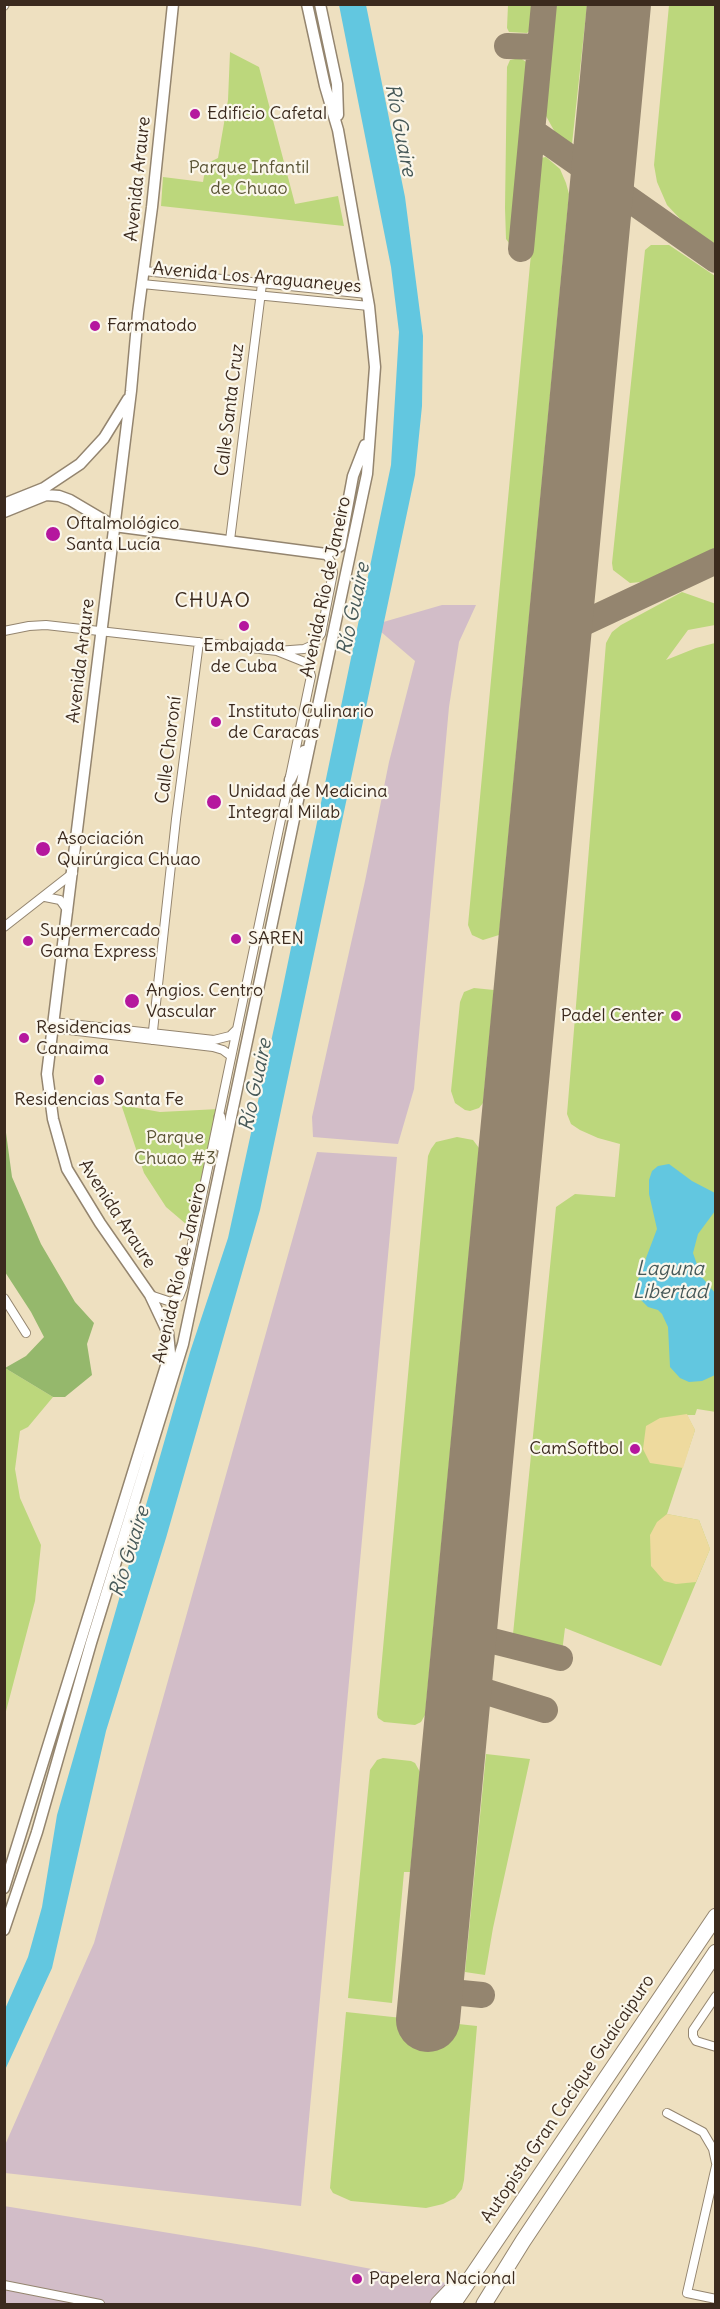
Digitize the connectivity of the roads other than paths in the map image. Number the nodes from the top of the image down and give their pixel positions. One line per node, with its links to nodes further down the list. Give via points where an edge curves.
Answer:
1 (173, 4): 5 (street, Avenida Araure)
2 (307, 4): 4 (street, Avenida Río de Janeiro)
3 (320, 4): 4 (street, via 337,84)
4 (338, 130): 9 (street, Avenida Río de Janeiro)
5 (144, 271): 6 (street, Avenida Araure); 7 (street, Avenida Los Araguaneyes)
6 (142, 284): 8 (street, Avenida Los Araguaneyes); 10 (street, Avenida Araure)
7 (262, 284): 8 (street, Calle Santa Cruz); 9 (street, Avenida Los Araguaneyes)
8 (261, 295): 9 (street, Avenida Los Araguaneyes); 15 (street, Calle Santa Cruz)
9 (368, 300): 11 (street, Avenida Río de Janeiro, via 375,367)
10 (132, 391): 12 (street, via 110,430 89,456 59,479); 14 (street, Avenida Araure)
11 (370, 433): 16 (street, Avenida Río de Janeiro, via 354,476 340,546); 21 (street, Avenida Río de Janeiro, via 367,474)
12 (4, 504)
13 (4, 512): 14 (street, via 46,495 59,496)
14 (114, 526): 15 (street); 18 (street, Avenida Araure)
15 (230, 540): 16 (street)
16 (326, 554): 20 (street, via 333,573 319,638 309,647)
17 (4, 631): 18 (street, via 37,625)
18 (102, 631): 19 (street); 23 (street, Avenida Araure)
19 (199, 642): 20 (street); 29 (street, Calle Choroní)
20 (278, 651): 22 (street, Avenida Río de Janeiro, via 307,663 312,676)
21 (311, 735): 22 (street); 32 (street, Avenida Río de Janeiro)
22 (290, 780): 28 (street, Avenida Río de Janeiro)
23 (73, 873): 24 (street); 25 (street, Avenida Araure)
24 (45, 897): 25 (street, via 60,900); 26 (street)
25 (68, 911): 27 (street, Avenida Araure)
26 (4, 927)
27 (53, 1025): 29 (street); 33 (street, Avenida Araure, via 47,1074 58,1144 67,1169)
28 (237, 1029): 29 (street, via 230,1036 214,1040); 30 (street, Avenida Río de Janeiro)
29 (152, 1037): 30 (street, via 213,1047)
30 (231, 1056): 31 (street, Avenida Río de Janeiro)
31 (220, 1117): 32 (street); 33 (street, Avenida Río de Janeiro, via 182,1294 171,1302)
32 (219, 1176): 38 (street, Avenida Río de Janeiro, via 183,1344)
33 (150, 1295): 36 (street, Avenida Río de Janeiro, via 168,1333 170,1353)
34 (4, 1298): 35 (street)
35 (26, 1333)
36 (4, 1888)
37 (716, 1916): 44 (highway, Autopista Gran Cacique Guaicaipuro)
38 (4, 1930)
39 (716, 1952): 45 (highway)
40 (716, 1996): 41 (street, via 693,2030 696,2041)
41 (716, 2047)
42 (667, 2113): 43 (street, via 703,2132)
43 (716, 2164): 47 (street, via 687,2293)
44 (512, 2218): 49 (highway); 50 (highway, Autopista Gran Cacique Guaicaipuro)
45 (503, 2272): 51 (highway); 52 (highway)
46 (4, 2285): 48 (street)
47 (716, 2299)
48 (100, 2304)
49 (438, 2304)
50 (453, 2304)
51 (484, 2304)
52 (490, 2304)

